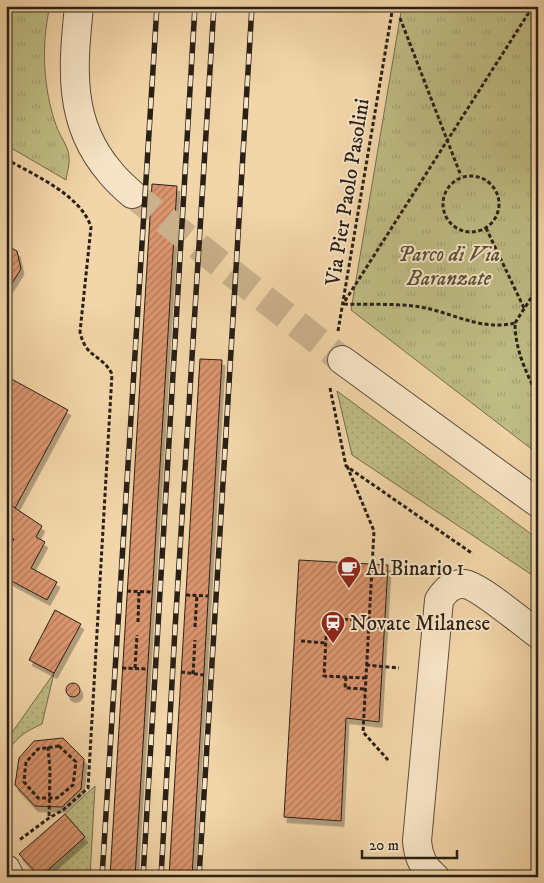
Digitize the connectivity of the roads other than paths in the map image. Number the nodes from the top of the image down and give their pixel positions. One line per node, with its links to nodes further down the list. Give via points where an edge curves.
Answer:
1 (79, 6): 2 (street, via 74,87 80,118 109,172)
2 (132, 194)
3 (336, 360): 4 (street)
4 (538, 503)
5 (538, 634): 8 (street, via 466,584 445,590 438,600 417,841 422,862)
6 (10, 857): 7 (street)
7 (10, 877)
8 (435, 877)

